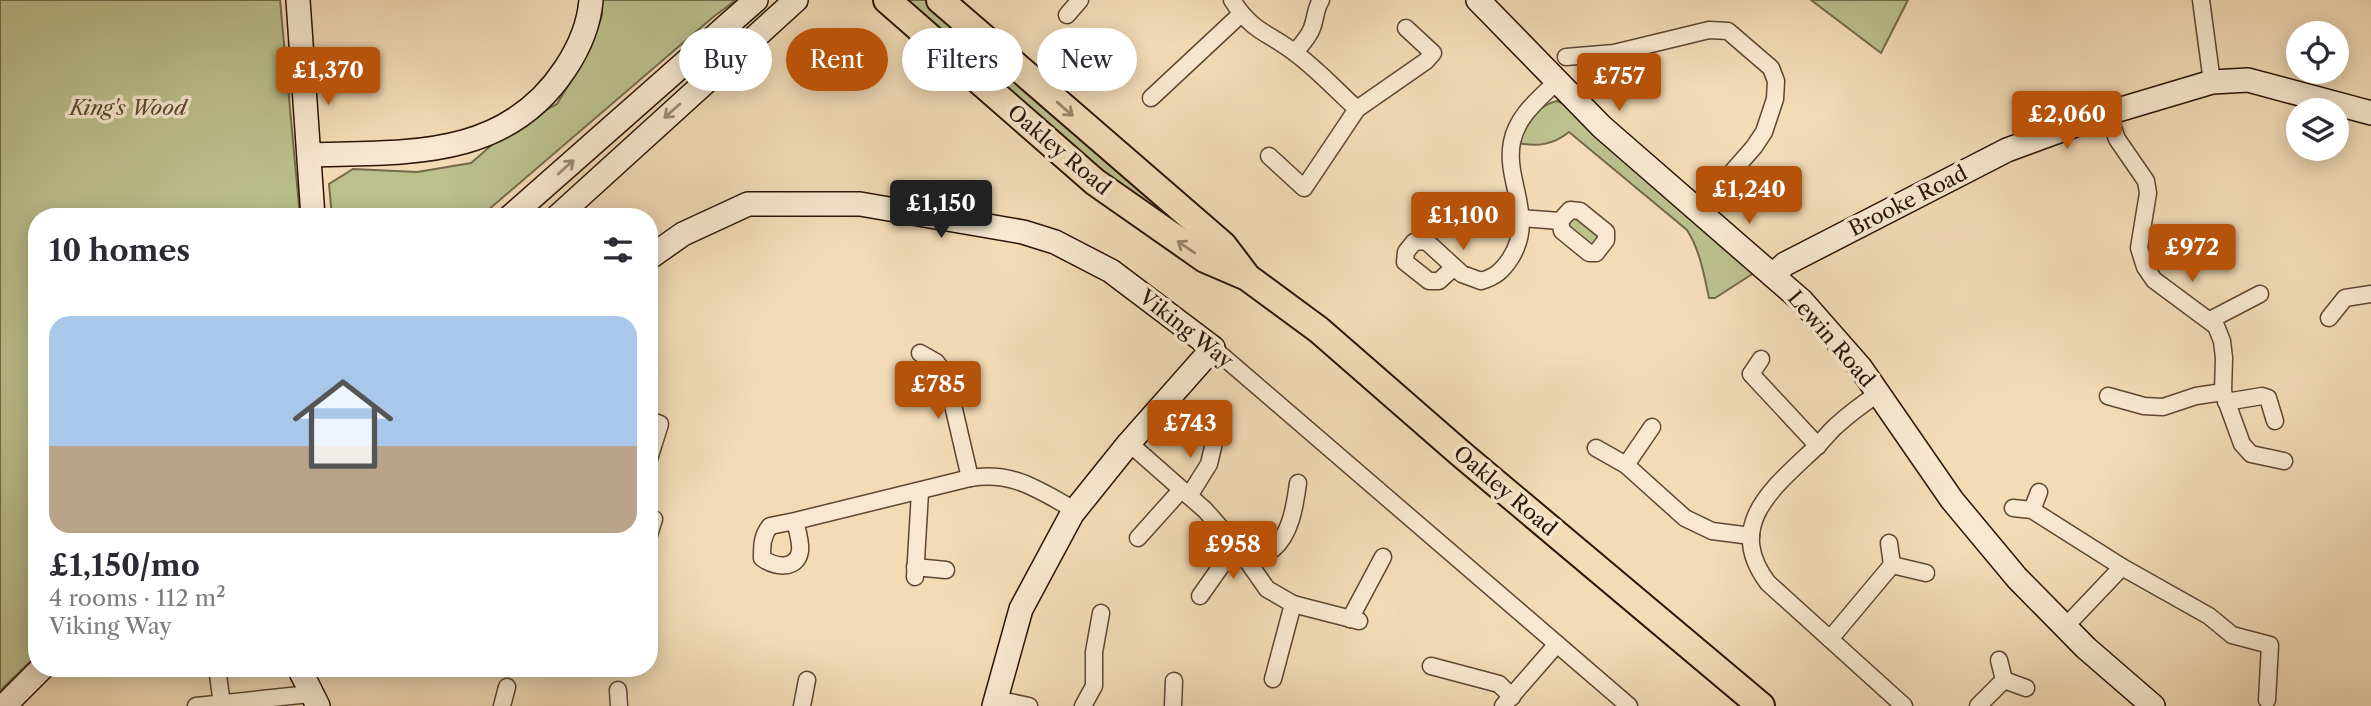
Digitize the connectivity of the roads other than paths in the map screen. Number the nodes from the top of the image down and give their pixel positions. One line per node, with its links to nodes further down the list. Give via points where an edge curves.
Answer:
1 (298, 0): 22 (street)
2 (591, 0): 22 (street, via 584,33 553,86 533,107 484,136 405,152)
3 (756, 0): 25 (street, one-way to 3)
4 (796, 0): 26 (street, one-way to 26)
5 (887, 0): 33 (main road, Oakley Road, one-way to 5, via 1205,259 1095,182)
6 (940, 0): 33 (main road, Oakley Road, one-way to 33, via 1223,245)
7 (1080, 0): 12 (street)
8 (1321, 0): 14 (street, via 1314,26)
9 (1478, 0): 16 (street, Lewin Road)
10 (2201, 0): 17 (street)
11 (1237, 7): 14 (street, via 1258,31); 18 (street)
12 (1067, 15)
13 (1406, 28): 19 (street, via 1433,53)
14 (1295, 52): 19 (street)
15 (1566, 57): 27 (street, via 1614,53 1709,30 1728,32 1771,68 1775,99 1764,131)
16 (1556, 82): 27 (street, Lewin Road); 28 (street, via 1520,119 1513,139)
17 (2212, 82): 20 (street, Brooke Road); 21 (street, Brooke Road, via 2248,80)
18 (1151, 98)
19 (1357, 109): 23 (street, via 1304,188)
20 (2108, 113): 32 (street, Brooke Road, via 2007,150 1785,264); 37 (street, via 2117,139 2146,181 2139,248 2145,267 2154,280)
21 (2371, 113)
22 (310, 155): 24 (street)
23 (1269, 156)
24 (313, 208)
25 (521, 208)
26 (566, 208)
27 (1696, 212): 32 (street, Lewin Road)
28 (1520, 218): 29 (street); 31 (street, via 1519,241 1498,274 1481,281)
29 (1560, 221)
30 (658, 252): 38 (street, Viking Way, via 683,234 748,204 860,204 1023,232 1055,242 1111,271)
31 (1453, 268)
32 (1773, 275): 43 (street, Lewin Road, via 1832,333)
33 (1247, 277): 104 (main road, Oakley Road, via 1319,330)
34 (2260, 294): 37 (street)
35 (2371, 294): 36 (street, via 2345,298)
36 (2329, 318)
37 (2210, 320): 45 (street, via 2222,341)
38 (1213, 348): 49 (street); 78 (street, Viking Way)
39 (920, 353): 54 (street, via 946,374)
40 (1761, 359): 41 (street)
41 (1751, 374): 42 (street); 50 (street)
42 (1734, 376)
43 (1879, 393): 50 (street); 76 (street, Lewin Road, via 1952,500)
44 (2108, 397): 45 (street, via 2163,407 2196,396)
45 (2225, 397): 46 (street, via 2268,398); 52 (street, via 2242,444 2251,454)
46 (2275, 421)
47 (1652, 427): 53 (street)
48 (1216, 435): 58 (street, via 1209,464)
49 (1129, 443): 58 (street); 60 (street)
50 (1818, 446): 63 (street, via 1771,490 1758,510)
51 (1597, 448): 53 (street)
52 (2284, 461)
53 (1626, 465): 63 (street, via 1691,522 1724,534)
54 (970, 478): 56 (street); 60 (street, via 989,475 1017,480)
55 (1298, 483): 68 (street, via 1294,510 1282,538)
56 (919, 492): 62 (street); 71 (street, via 915,572)
57 (2039, 492): 61 (street)
58 (1185, 493): 64 (street); 66 (street)
59 (2013, 508): 61 (street)
60 (1075, 510): 94 (street, via 1021,609)
61 (2032, 510): 70 (street)
62 (795, 521)
63 (1751, 536): 77 (street, via 1760,573)
64 (1138, 538)
65 (1889, 543): 69 (street)
66 (1236, 545): 68 (street); 73 (street)
67 (1383, 557): 74 (street, via 1347,623)
68 (1249, 563): 74 (street, via 1268,589)
69 (1892, 565): 72 (street); 77 (street)
70 (2122, 568): 76 (street); 96 (street, via 2209,616 2231,635 2279,646)
71 (946, 570)
72 (1926, 573)
73 (1200, 596)
74 (1293, 604): 84 (street)
75 (1101, 613): 101 (street, via 1094,686)
76 (2065, 627): 107 (street, Lewin Road)
77 (1830, 639): 105 (street)
78 (1558, 644): 92 (street); 103 (street, Viking Way)
79 (1999, 660): 86 (street)
80 (1431, 666): 92 (street, via 1499,684)
81 (33, 677): 97 (street)
82 (218, 677): 95 (street)
83 (303, 677): 91 (street)
84 (1273, 679)
85 (807, 680): 90 (street)
86 (2004, 680): 89 (street); 106 (street)
87 (1174, 681): 102 (street)
88 (507, 687): 99 (street)
89 (2026, 688)
90 (797, 699)
91 (314, 700): 93 (street)
92 (1508, 701)
93 (251, 703): 95 (street)
94 (995, 703): 100 (street)
95 (222, 704): 98 (street)
96 (2268, 704)
97 (4, 706)
98 (196, 706)
99 (502, 706)
100 (1029, 706)
101 (1083, 706)
102 (1173, 706)
103 (1629, 706)
104 (1762, 706)
105 (1904, 706)
106 (1978, 706)
107 (2153, 706)

